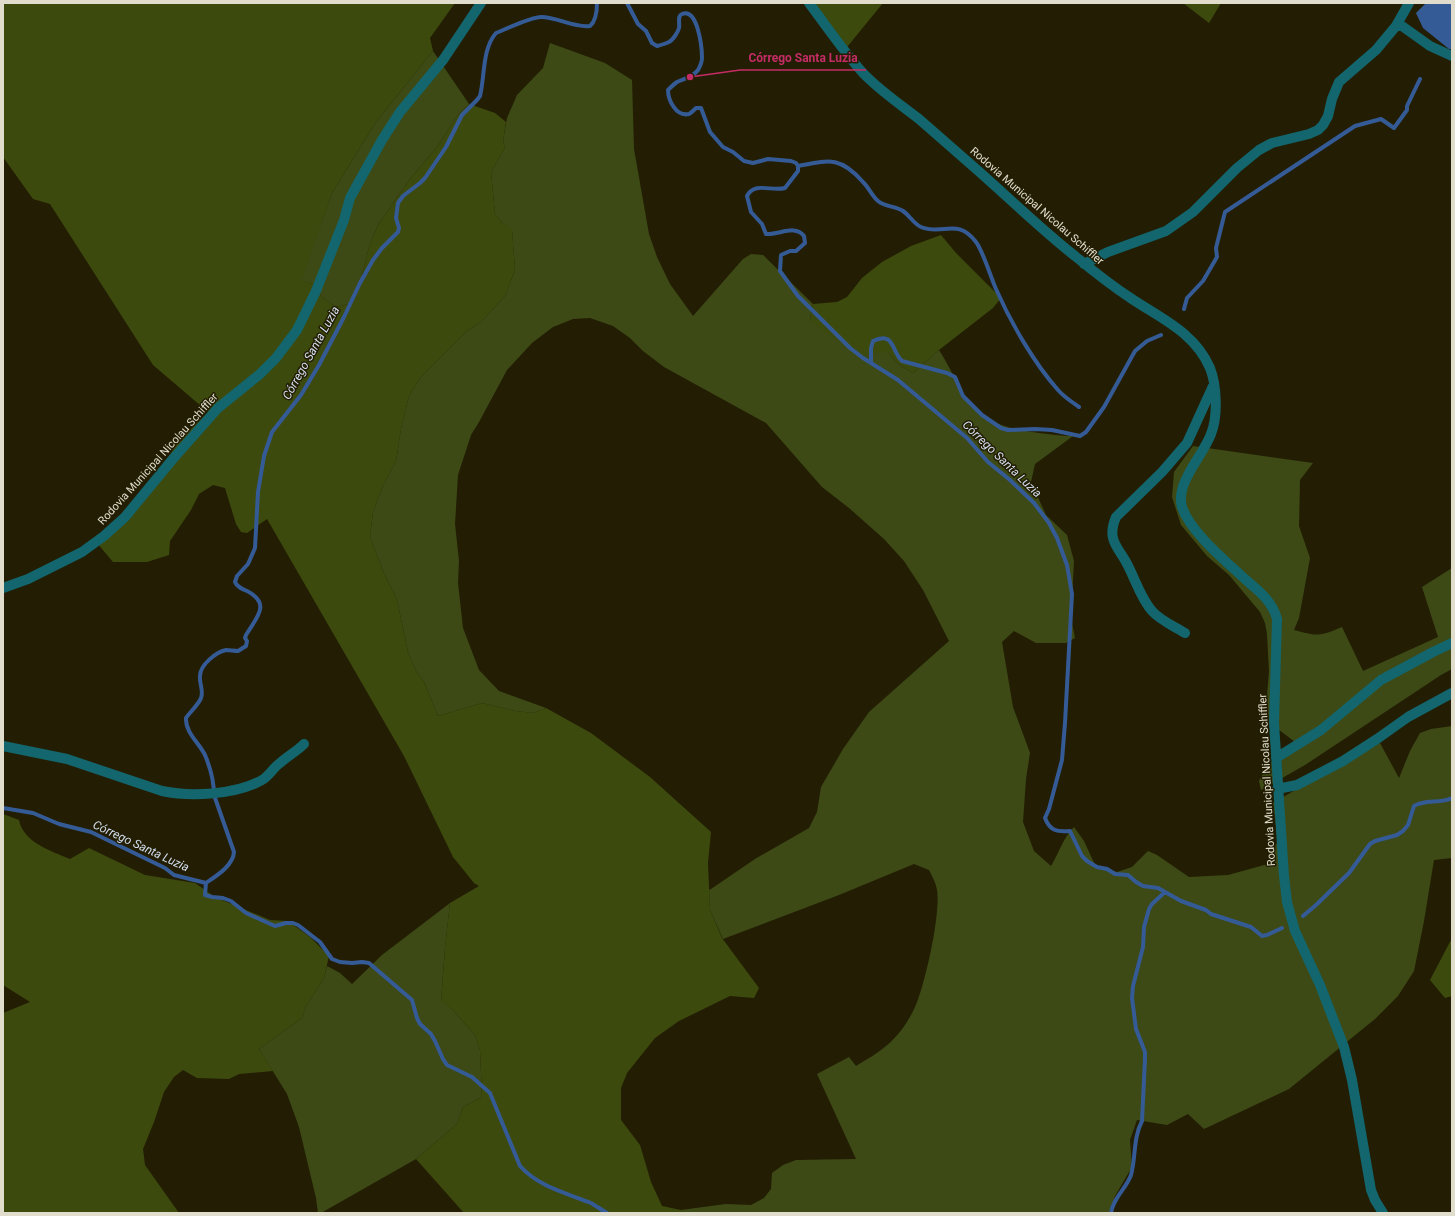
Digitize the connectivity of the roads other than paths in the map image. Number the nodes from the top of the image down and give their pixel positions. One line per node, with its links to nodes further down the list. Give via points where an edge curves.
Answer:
1 (481, 3): 8 (street, Rodovia Municipal Nicolau Schiffler, via 443,60 400,112 382,140 350,198 316,291 297,330 276,358 218,408 125,517 104,536 82,552 28,579)
2 (809, 3): 6 (street, Rodovia Municipal Nicolau Schiffler, via 864,74)
3 (1409, 3): 4 (street)
4 (1396, 26): 5 (street, via 1402,26 1430,46); 6 (street, via 1376,50 1340,82 1328,116 1318,130 1272,143 1260,150 1232,172 1193,212 1166,231 1108,252)
5 (1452, 56)
6 (1084, 264): 7 (street, Rodovia Municipal Nicolau Schiffler, via 1190,338 1210,369)
7 (1213, 386): 9 (street, via 1187,443 1162,472 1116,517 1112,527 1117,549 1152,610 1160,618); 14 (street, Rodovia Municipal Nicolau Schiffler, via 1217,405 1216,421 1211,436 1185,482 1181,495 1182,507 1189,522 1199,534 1268,599 1274,609 1277,619 1274,723)
8 (3, 588)
9 (1186, 633)
10 (1452, 644): 14 (street, via 1381,680 1321,730)
11 (1452, 692): 15 (street, via 1408,716 1343,761 1297,785)
12 (304, 744): 13 (street, via 261,781 238,789 184,795 162,791 67,759)
13 (3, 746)
14 (1276, 758): 15 (street, Rodovia Municipal Nicolau Schiffler)
15 (1277, 789): 16 (street, Rodovia Municipal Nicolau Schiffler, via 1287,902 1295,931 1344,1047 1371,1190)
16 (1383, 1213)

